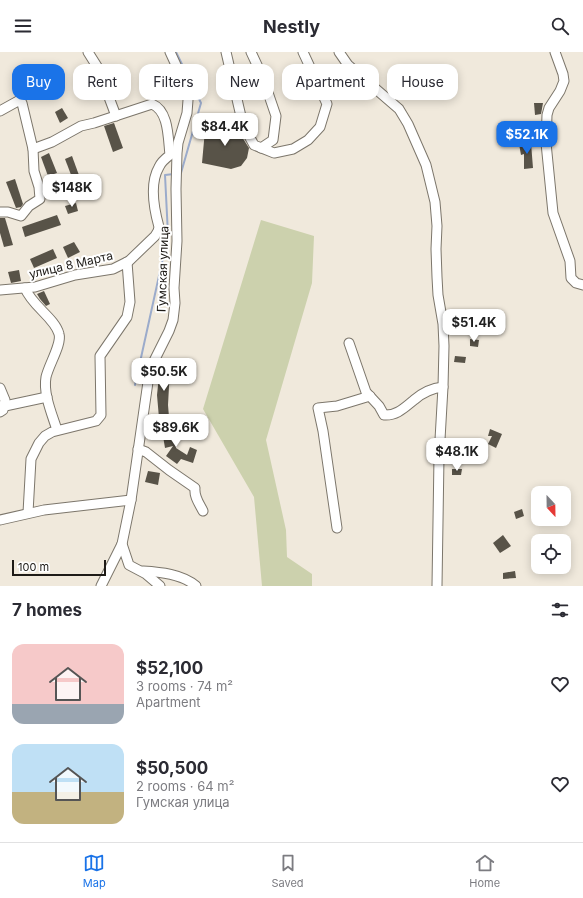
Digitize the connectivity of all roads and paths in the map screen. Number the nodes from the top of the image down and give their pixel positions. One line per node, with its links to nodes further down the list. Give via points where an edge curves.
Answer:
1 (88, 52): 9 (street, via 98,68)
2 (170, 52): 24 (street, Гумская улица, via 186,87 188,100 177,153 175,302 169,331 152,363)
3 (226, 52): 10 (street, via 242,125 254,145)
4 (252, 52): 10 (street, via 276,116 273,140)
5 (303, 52): 10 (street, via 327,104 320,127 308,140 293,149 274,153)
6 (339, 52): 18 (street, via 348,66 399,110 426,165 435,202 437,226 438,295 443,324)
7 (555, 52): 14 (street, via 564,81 547,115 546,143 553,213 570,261 571,278)
8 (0, 111): 11 (street, via 18,101 22,103)
9 (116, 116): 11 (street, via 81,126); 13 (street, улица 8 Марта, via 152,104 158,106 166,124 170,155 158,167 154,185 158,231)
10 (261, 148)
11 (33, 149): 12 (street, via 34,171 40,199 20,216)
12 (0, 212)
13 (127, 262): 15 (street, улица 8 Марта, via 105,271 75,275 46,285); 23 (street, via 130,302 127,318 100,356 100,415 96,421)
14 (583, 285)
15 (25, 288): 16 (street, улица 8 Марта); 21 (street, via 29,298 56,327 60,336 46,379)
16 (0, 290)
17 (349, 343): 20 (street, via 366,392)
18 (443, 387): 20 (street, via 425,393 396,414 390,415 384,415); 37 (street)
19 (0, 388): 22 (street, via 5,400)
20 (370, 396): 29 (street, via 337,406 318,408)
21 (47, 397): 22 (street); 23 (street)
22 (2, 409)
23 (57, 430): 27 (street, via 45,436 31,459)
24 (138, 449): 25 (street, Гумская улица); 26 (street, via 146,452 195,488 196,499)
25 (131, 500): 27 (street); 30 (street, Гумская улица)
26 (203, 511)
27 (28, 513): 28 (street)
28 (0, 520)
29 (337, 528)
30 (122, 544): 31 (street); 32 (street)
31 (112, 562): 32 (street); 34 (street)
32 (130, 565): 33 (street)
33 (140, 570): 35 (street); 36 (street, via 182,578)
34 (101, 586)
35 (160, 586)
36 (196, 586)
37 (437, 586)

